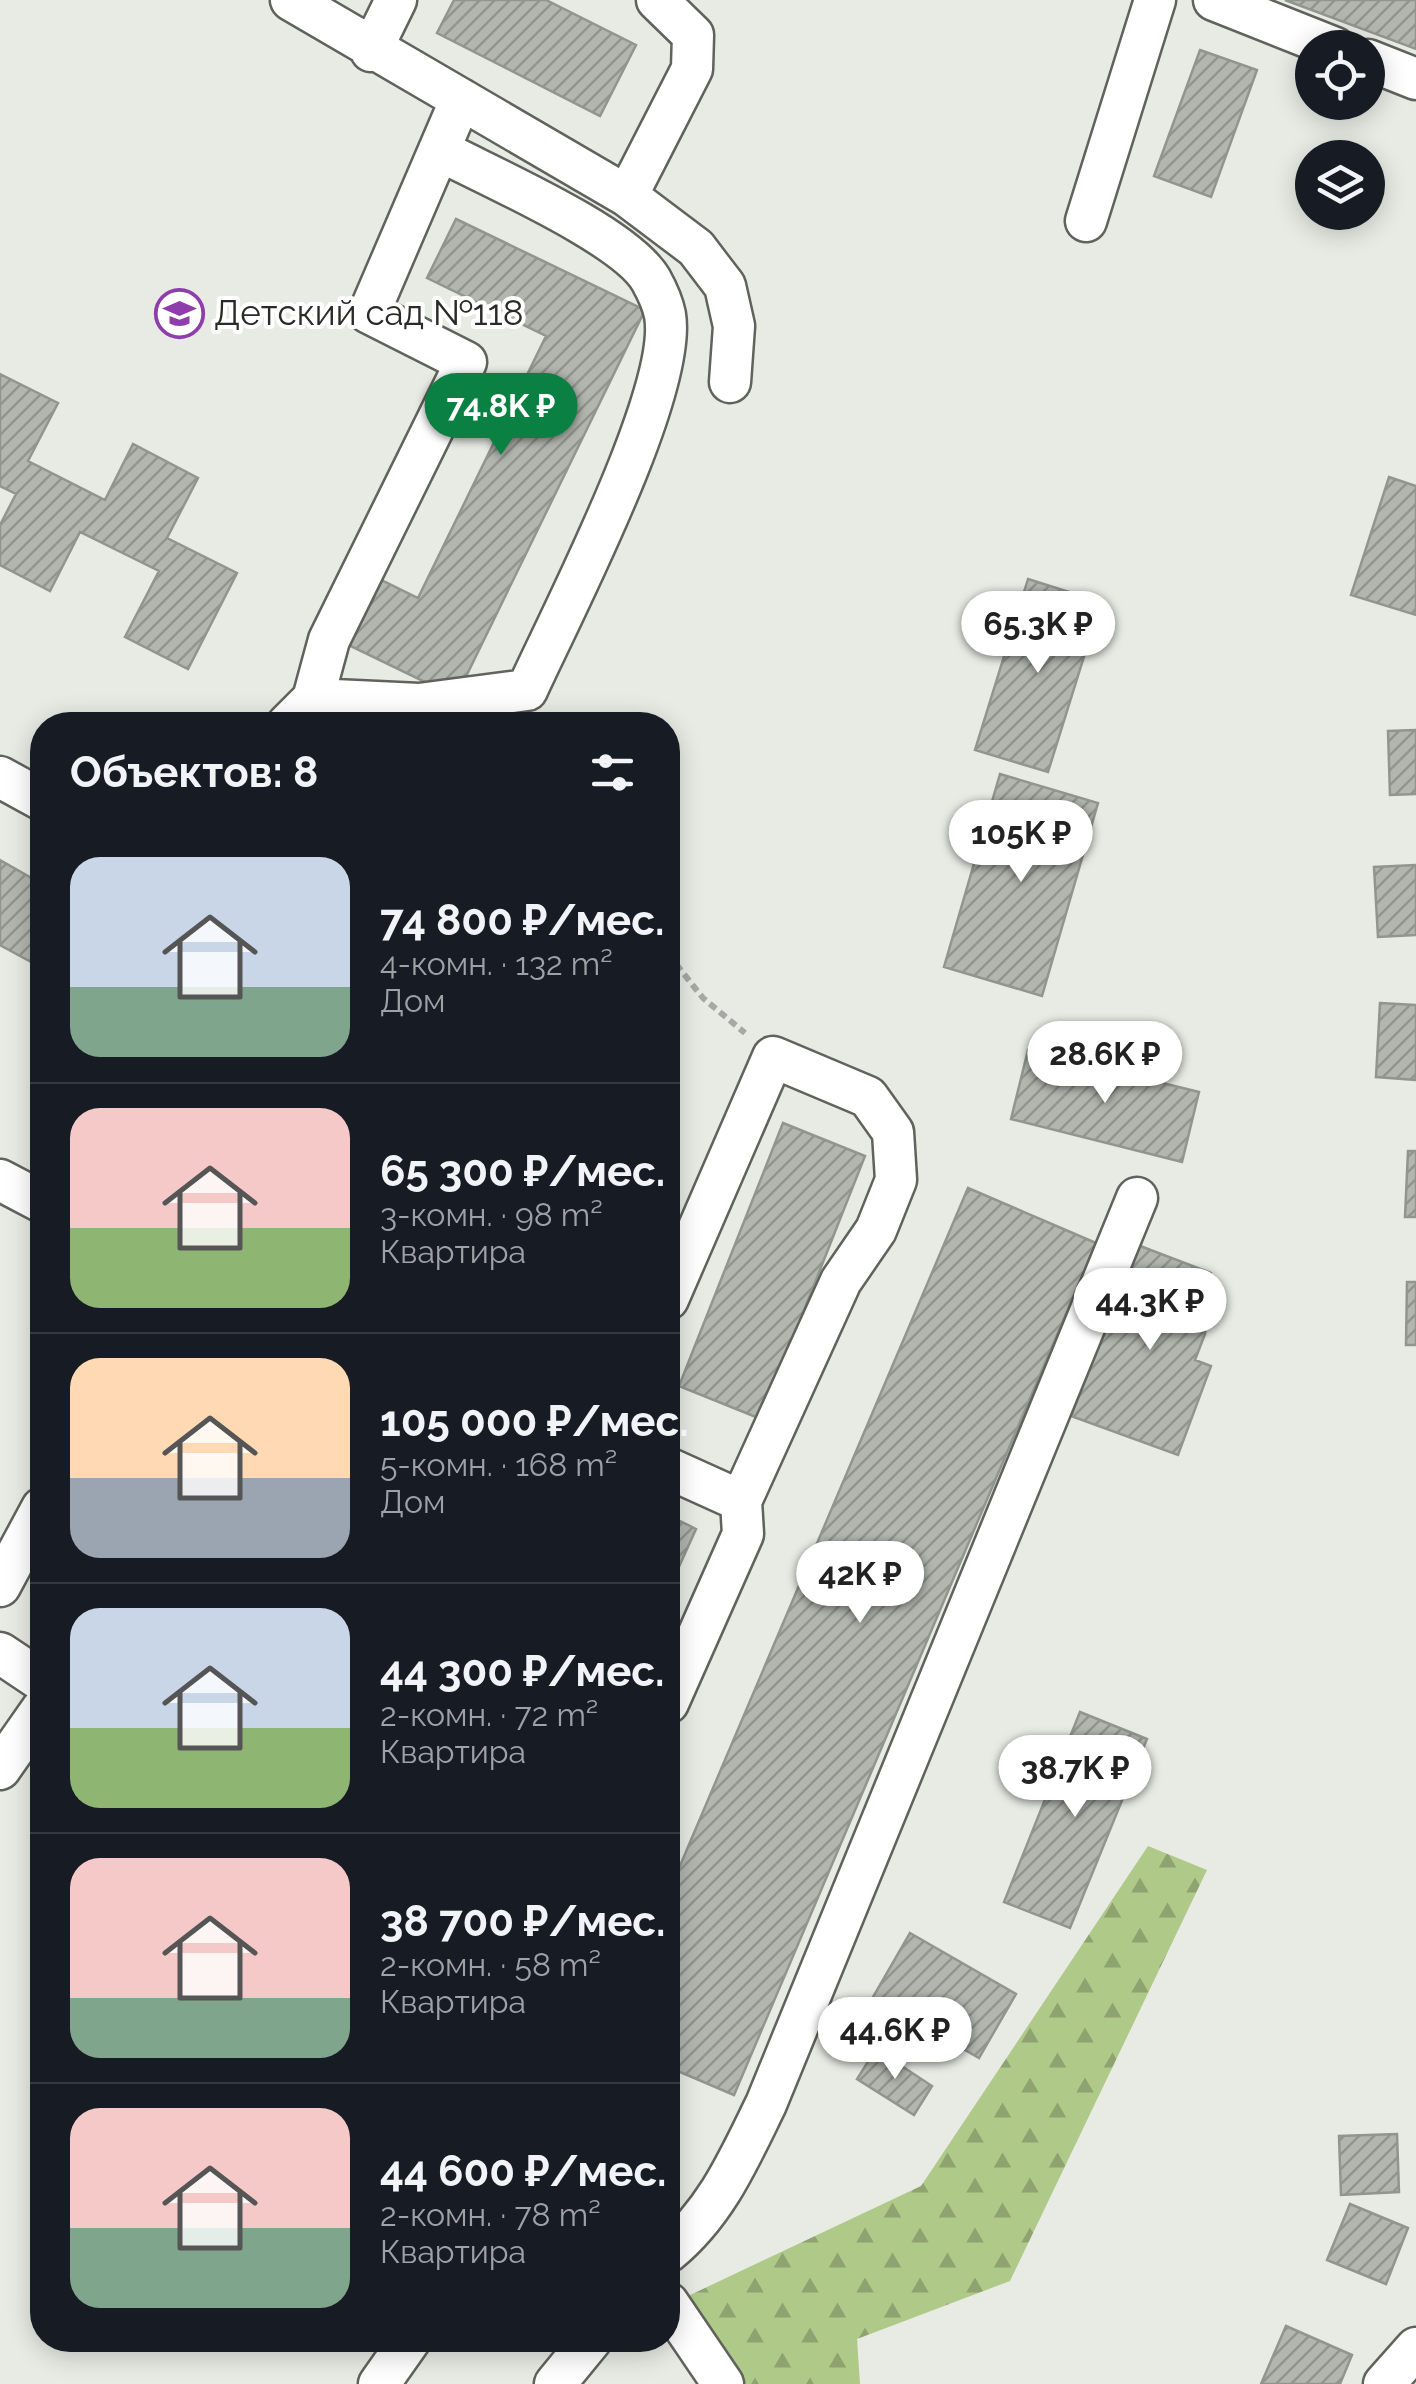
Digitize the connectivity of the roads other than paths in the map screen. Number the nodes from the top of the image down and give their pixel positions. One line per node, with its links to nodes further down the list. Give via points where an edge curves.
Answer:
1 (291, 0): 7 (street)
2 (396, 0): 7 (street)
3 (657, 0): 12 (street, via 693,35 692,70)
4 (1156, 0): 13 (street)
5 (1214, 0): 6 (street)
6 (1295, 32)
7 (371, 50): 10 (street)
8 (1385, 67): 9 (street)
9 (1416, 80)
10 (461, 98): 11 (street); 12 (street)
11 (439, 150): 15 (street, via 368,313 466,362 328,640); 15 (street, via 617,245 650,278 665,316 661,369 622,480 527,690)
12 (627, 196): 14 (street, via 696,248 725,286 734,326)
13 (1086, 221)
14 (730, 382)
15 (300, 712)
16 (0, 776): 17 (street)
17 (30, 793)
18 (0, 1180): 19 (street)
19 (30, 1196)
20 (1137, 1198): 31 (street, via 766,2104 721,2195)
21 (680, 1271): 23 (street, via 772,1057 868,1097 894,1132 896,1180)
22 (680, 1473): 23 (street)
23 (741, 1501): 28 (street, via 743,1534)
24 (30, 1530): 25 (street)
25 (0, 1586)
26 (0, 1653): 27 (street)
27 (30, 1674)
28 (680, 1676)
29 (30, 1726): 30 (street)
30 (0, 1769)
31 (680, 2242)
32 (680, 2321): 38 (street)
33 (1416, 2348): 39 (street)
34 (402, 2352): 36 (street)
35 (581, 2352): 37 (street)
36 (379, 2384)
37 (555, 2384)
38 (723, 2384)
39 (1384, 2384)

